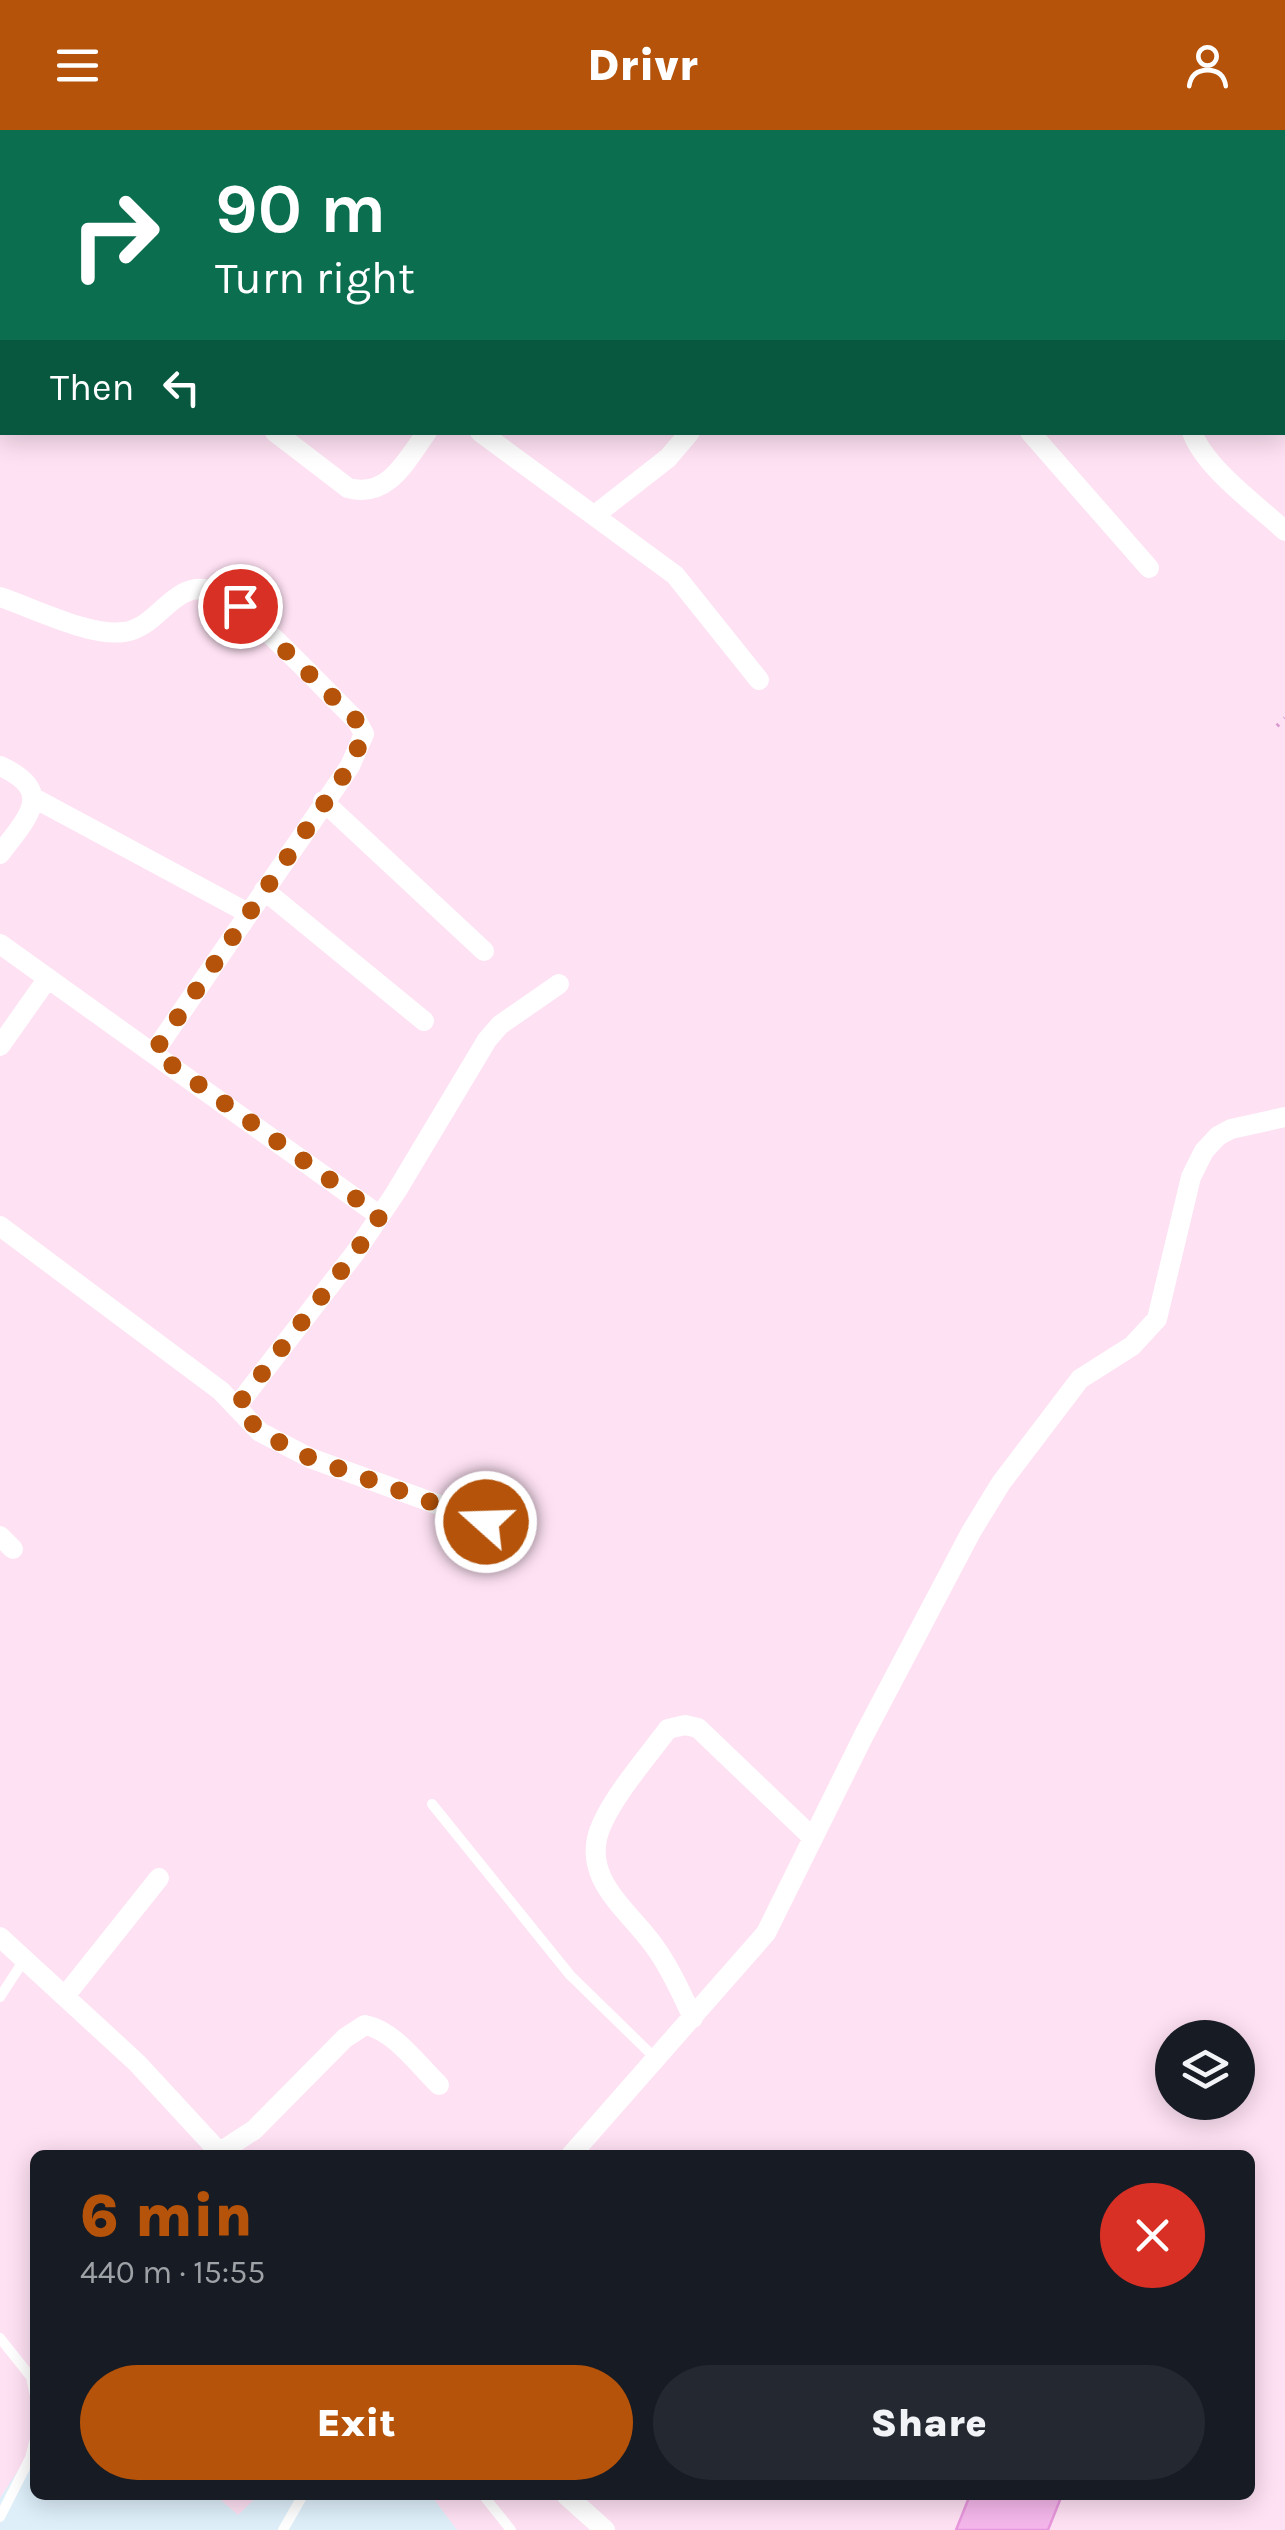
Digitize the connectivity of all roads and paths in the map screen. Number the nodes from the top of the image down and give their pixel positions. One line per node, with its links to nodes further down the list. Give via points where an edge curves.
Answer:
1 (279, 435): 2 (street, via 348,488 363,492 391,478)
2 (424, 435)
3 (484, 435): 7 (street)
4 (687, 435): 7 (street)
5 (1033, 435): 9 (street)
6 (1193, 435): 8 (street, via 1210,461)
7 (596, 515): 11 (street, via 675,575)
8 (1285, 530)
9 (1149, 568)
10 (0, 596): 16 (street, via 122,633 141,628 190,589 226,596 364,734)
11 (759, 680)
12 (1285, 718): 13 (path)
13 (1277, 726)
14 (0, 766): 15 (street, via 21,776)
15 (34, 798): 17 (street); 19 (street)
16 (323, 801): 18 (street); 21 (street)
17 (0, 854)
18 (264, 890): 19 (street); 24 (street)
19 (248, 913): 26 (street)
20 (0, 944): 22 (street)
21 (484, 951)
22 (48, 978): 25 (street); 26 (street)
23 (560, 984): 28 (street, via 487,1040)
24 (424, 1021)
25 (0, 1046)
26 (154, 1052): 28 (street)
27 (1285, 1117): 33 (street, via 1231,1130 1204,1151 1191,1177 1156,1320 1132,1346 1080,1379 1001,1483)
28 (380, 1216): 30 (street)
29 (0, 1226): 30 (street)
30 (237, 1406): 31 (street, via 260,1432 310,1458)
31 (486, 1522)
32 (432, 1804): 40 (lane, via 570,1975)
33 (812, 1838): 39 (street, via 766,1933); 39 (street, via 698,1728 685,1725 668,1729 602,1822 595,1861 604,1882 656,1947)
34 (159, 1878): 37 (street)
35 (0, 1937): 36 (street)
36 (25, 1958): 37 (street); 38 (lane)
37 (65, 1996): 42 (street)
38 (0, 1997)
39 (693, 2018): 40 (street)
40 (656, 2059): 44 (street)
41 (439, 2085): 43 (street, via 389,2036 365,2025)
42 (217, 2150)
43 (226, 2150)
44 (575, 2150)
45 (0, 2338): 46 (lane)
46 (30, 2376)
47 (30, 2458): 51 (lane)
48 (300, 2500): 52 (lane)
49 (487, 2500): 53 (lane)
50 (572, 2500): 54 (street)
51 (0, 2517)
52 (283, 2530)
53 (511, 2530)
54 (605, 2530)

